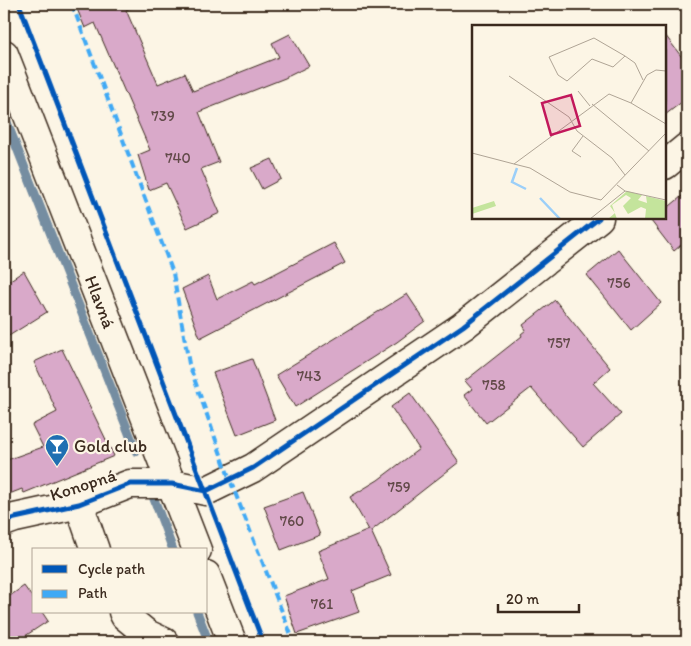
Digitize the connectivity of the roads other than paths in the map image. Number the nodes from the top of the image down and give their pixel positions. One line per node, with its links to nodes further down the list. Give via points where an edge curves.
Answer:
1 (4, 54): 5 (street, Hlavná)
2 (687, 147): 3 (street)
3 (666, 164)
4 (598, 219): 5 (street, Konopná, via 463,326 253,468 206,490)
5 (172, 484): 6 (street, Konopná, via 130,484); 9 (street, Hlavná)
6 (79, 504): 7 (street, Konopná); 8 (street)
7 (4, 522)
8 (94, 548)
9 (196, 548)
10 (208, 580): 13 (street)
11 (124, 614): 12 (street, via 146,634)
12 (164, 642)
13 (232, 642)

